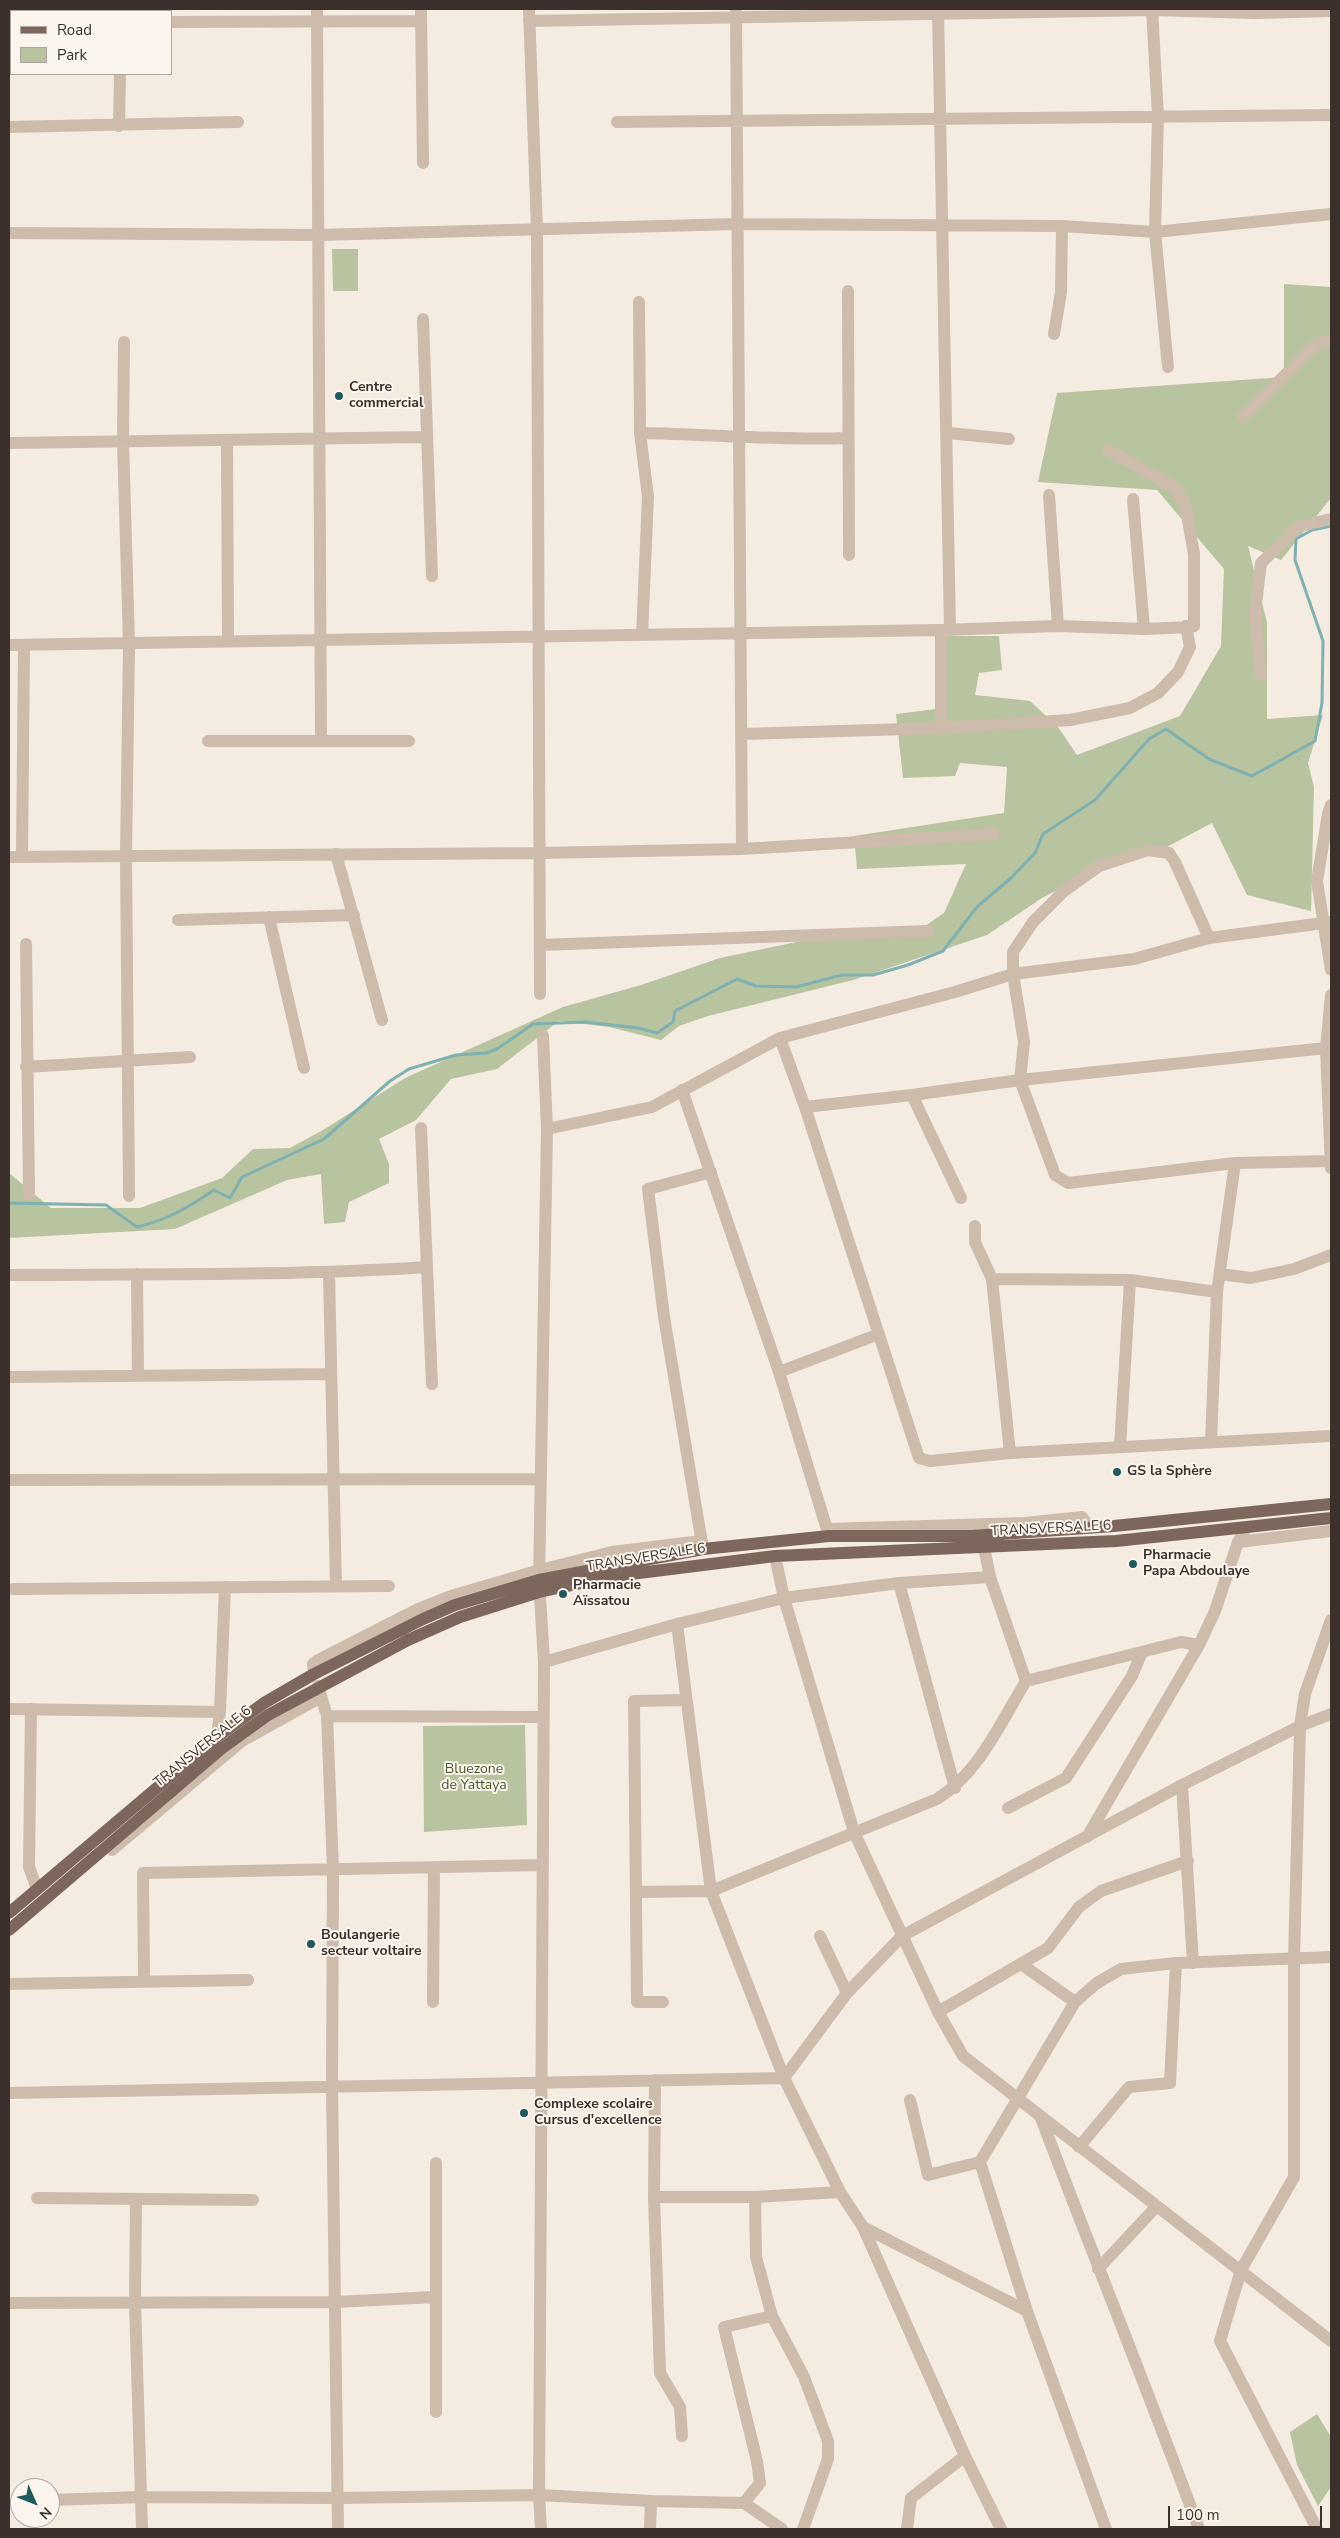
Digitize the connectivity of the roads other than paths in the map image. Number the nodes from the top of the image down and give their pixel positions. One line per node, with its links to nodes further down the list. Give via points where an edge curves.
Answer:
1 (1152, 9): 2 (street); 4 (street); 13 (street)
2 (1255, 11): 3 (street)
3 (1331, 11)
4 (938, 12): 5 (street); 14 (street)
5 (838, 13): 6 (street)
6 (736, 14): 9 (street); 15 (street)
7 (317, 15): 8 (street); 10 (street); 28 (street)
8 (421, 15): 20 (street)
9 (529, 15): 25 (street)
10 (172, 22)
11 (120, 75): 18 (street)
12 (1331, 115): 13 (street)
13 (1158, 116): 14 (street); 26 (street)
14 (941, 118): 15 (street); 23 (street)
15 (737, 120): 17 (street); 22 (street)
16 (238, 122): 18 (street)
17 (617, 122)
18 (120, 126): 19 (street)
19 (9, 128)
20 (423, 163)
21 (1331, 214): 26 (street)
22 (738, 224): 23 (street); 25 (street); 39 (street)
23 (941, 225): 24 (street); 37 (street)
24 (1062, 226): 26 (street); 32 (street, via 1061,292)
25 (537, 230): 28 (street); 59 (street)
26 (1156, 232): 35 (street)
27 (9, 233): 28 (street)
28 (318, 235): 41 (street)
29 (848, 291): 42 (street)
30 (639, 302): 38 (street)
31 (423, 319): 40 (street)
32 (1054, 334)
33 (1331, 340): 36 (street, via 1315,345)
34 (124, 342): 45 (street)
35 (1168, 367)
36 (1244, 417)
37 (948, 432): 44 (street); 56 (street)
38 (640, 433): 39 (street); 58 (street, via 648,497)
39 (739, 435): 42 (street, via 794,440); 57 (street)
40 (426, 437): 41 (street); 52 (street)
41 (319, 438): 43 (street); 60 (street)
42 (848, 438): 51 (street)
43 (227, 440): 45 (street); 61 (street)
44 (1009, 440)
45 (123, 441): 46 (street); 62 (street)
46 (9, 443)
47 (1108, 450): 54 (street, via 1174,487 1185,504 1194,554 1194,626)
48 (1050, 495): 53 (street)
49 (1133, 499): 55 (street)
50 (1331, 519): 65 (street, via 1300,526 1261,563 1255,612)
51 (849, 556)
52 (432, 576)
53 (1058, 626): 55 (street); 56 (street)
54 (1186, 626): 55 (street); 66 (street, via 1190,647 1178,672 1158,693 1130,708 1070,720)
55 (1144, 629)
56 (946, 630): 57 (street); 66 (street)
57 (741, 634): 58 (street); 67 (street)
58 (642, 635): 59 (street)
59 (539, 636): 60 (street); 75 (street)
60 (322, 639): 61 (street); 68 (street)
61 (228, 640): 62 (street)
62 (129, 644): 64 (street); 77 (street)
63 (9, 645): 64 (street)
64 (24, 645): 79 (street)
65 (1262, 675)
66 (941, 728): 67 (street)
67 (742, 734): 74 (street)
68 (322, 740): 69 (street); 70 (street)
69 (409, 741)
70 (208, 742)
71 (1331, 805): 72 (street)
72 (1328, 832): 83 (street, via 1317,881)
73 (993, 834): 74 (street)
74 (742, 849): 75 (street)
75 (540, 853): 76 (street); 87 (street)
76 (336, 854): 77 (street); 80 (street)
77 (126, 856): 79 (street); 97 (street)
78 (9, 857): 79 (street)
79 (22, 857)
80 (354, 915): 81 (street); 92 (street)
81 (269, 917): 82 (street); 99 (street)
82 (178, 920)
83 (1328, 922): 85 (street); 88 (street)
84 (928, 931): 87 (street)
85 (1209, 938): 89 (street, via 1134,960); 89 (street, via 1175,862 1168,853 1148,850 1099,866 1064,891 1033,922 1013,952)
86 (26, 944): 98 (street)
87 (540, 946): 90 (street)
88 (1331, 970)
89 (1013, 974): 94 (street); 100 (street, via 1024,1042)
90 (540, 994)
91 (1331, 995): 95 (street)
92 (382, 1020)
93 (542, 1036): 105 (street)
94 (780, 1038): 101 (street); 103 (street)
95 (1326, 1048): 100 (street); 107 (street)
96 (190, 1057): 97 (street)
97 (127, 1060): 98 (street); 110 (street)
98 (26, 1067): 109 (street)
99 (304, 1068)
100 (1020, 1080): 102 (street); 106 (street, via 1055,1175 1068,1183)
101 (682, 1090): 105 (street, via 652,1107); 108 (street)
102 (912, 1095): 103 (street); 111 (street)
103 (805, 1107): 122 (street)
104 (421, 1128): 114 (street)
105 (547, 1129): 133 (street)
106 (1235, 1163): 107 (street); 117 (street)
107 (1331, 1164)
108 (711, 1172): 123 (street); 141 (street, via 648,1189 664,1317)
109 (29, 1195)
110 (129, 1196)
111 (961, 1198)
112 (975, 1226): 119 (street, via 975,1242)
113 (1331, 1255): 117 (street, via 1294,1269 1251,1278)
114 (427, 1267): 116 (street); 127 (street)
115 (138, 1274): 116 (street); 118 (street); 125 (street)
116 (329, 1274): 124 (street)
117 (1220, 1274): 121 (street)
118 (9, 1275)
119 (992, 1279): 120 (street); 131 (street)
120 (1130, 1280): 121 (street); 130 (street)
121 (1217, 1292): 129 (street)
122 (879, 1334): 123 (street); 131 (street, via 919,1458 930,1461)
123 (779, 1372): 139 (street)
124 (331, 1374): 125 (street); 132 (street)
125 (138, 1376): 126 (street)
126 (9, 1377)
127 (432, 1384)
128 (1331, 1436): 129 (street)
129 (1211, 1441): 130 (street)
130 (1120, 1446): 131 (street)
131 (1010, 1453)
132 (333, 1479): 133 (street); 134 (street); 147 (street)
133 (540, 1479): 145 (street)
134 (9, 1480)
135 (1331, 1504): 139 (main road, TRANSVERSALE 6, via 1090,1528)
136 (1331, 1518): 137 (main road, TRANSVERSALE 6)
137 (1246, 1528): 140 (street); 142 (main road, TRANSVERSALE 6, via 1116,1540)
138 (1331, 1531): 140 (street)
139 (828, 1533): 141 (main road, TRANSVERSALE 6)
140 (1238, 1542): 154 (street, via 1215,1610)
141 (702, 1545): 145 (main road, TRANSVERSALE 6)
142 (984, 1547): 143 (main road, TRANSVERSALE 6); 144 (street)
143 (775, 1556): 145 (main road, TRANSVERSALE 6, via 615,1576); 151 (street)
144 (990, 1577): 146 (street); 157 (street)
145 (540, 1580): 156 (street); 158 (main road, TRANSVERSALE 6); 158 (main road, TRANSVERSALE 6, via 420,1614)
146 (899, 1583): 151 (street); 169 (street)
147 (336, 1586): 148 (street); 149 (street)
148 (389, 1586)
149 (225, 1587): 150 (street); 162 (street)
150 (13, 1589)
151 (784, 1598): 153 (street); 171 (street)
152 (1331, 1620): 166 (street, via 1305,1694)
153 (676, 1624): 156 (street); 159 (street)
154 (1199, 1645): 155 (street, via 1182,1642); 172 (street)
155 (1142, 1652): 157 (street); 170 (street, via 1132,1676 1066,1778)
156 (544, 1662): 165 (street)
157 (1026, 1680): 169 (street, via 971,1770)
158 (318, 1685): 164 (street); 167 (main road, TRANSVERSALE 6, via 264,1703); 181 (main road, TRANSVERSALE 6, via 220,1748)
159 (686, 1700): 178 (street); 179 (street, via 634,1700)
160 (9, 1709): 161 (street)
161 (30, 1709): 162 (street); 177 (street, via 29,1867)
162 (220, 1712): 167 (street)
163 (1331, 1714): 166 (street)
164 (327, 1716): 165 (street); 176 (street)
165 (542, 1717): 174 (street)
166 (1300, 1726): 168 (street); 185 (street)
167 (217, 1737): 177 (main road, TRANSVERSALE 6)
168 (1182, 1785): 172 (street); 173 (street)
169 (955, 1788): 171 (street, via 937,1799)
170 (1008, 1808)
171 (854, 1832): 178 (street); 183 (street)
172 (1087, 1837): 183 (street)
173 (1188, 1861): 186 (street); 188 (street, via 1101,1891 1079,1907 1048,1948)
174 (542, 1865): 175 (street); 199 (street)
175 (434, 1868): 176 (street); 193 (street)
176 (333, 1870): 189 (street, via 142,1872); 200 (street)
177 (37, 1889): 180 (main road, TRANSVERSALE 6)
178 (711, 1891): 179 (street); 197 (street)
179 (637, 1892): 194 (street, via 637,2002)
180 (9, 1913)
181 (9, 1930)
182 (820, 1936): 192 (street)
183 (902, 1936): 192 (street); 196 (street)
184 (1331, 1957): 185 (street)
185 (1294, 1959): 186 (street); 217 (street, via 1294,2177)
186 (1192, 1962): 187 (street)
187 (1176, 1963): 195 (street, via 1121,1969 1097,1983); 205 (street, via 1170,2083 1130,2087)
188 (1021, 1964): 195 (street); 196 (street)
189 (144, 1980): 190 (street); 191 (street)
190 (248, 1980)
191 (9, 1984)
192 (847, 1993): 197 (street)
193 (433, 2002)
194 (663, 2002)
195 (1075, 2002): 202 (street)
196 (938, 2012): 202 (street, via 963,2056)
197 (784, 2078): 198 (street); 208 (street)
198 (655, 2080): 199 (street); 209 (street)
199 (540, 2082): 200 (street); 228 (street)
200 (332, 2086): 201 (street); 219 (street)
201 (9, 2093)
202 (1019, 2097): 204 (street); 206 (street)
203 (910, 2100): 206 (street, via 928,2175)
204 (1040, 2115): 205 (street); 216 (street)
205 (1079, 2147): 214 (street)
206 (980, 2162): 222 (street)
207 (436, 2163): 218 (street)
208 (840, 2192): 210 (street); 215 (street)
209 (654, 2197): 210 (street); 226 (street, via 660,2373 680,2407)
210 (755, 2197): 223 (street, via 756,2257)
211 (36, 2198): 212 (street)
212 (136, 2199): 213 (street); 221 (street)
213 (253, 2200)
214 (1156, 2207): 216 (street); 217 (street)
215 (863, 2228): 222 (street); 227 (street)
216 (1098, 2268): 243 (street, via 1148,2390)
217 (1241, 2270): 224 (street); 244 (street, via 1220,2341)
218 (435, 2297): 219 (street); 225 (street)
219 (335, 2302): 221 (street); 230 (street)
220 (9, 2303): 221 (street)
221 (136, 2303): 229 (street)
222 (1027, 2311): 242 (street)
223 (772, 2316): 233 (street, via 724,2327 760,2483); 239 (street, via 804,2376 828,2442 828,2459)
224 (1331, 2340)
225 (436, 2412)
226 (682, 2436)
227 (965, 2456): 240 (street, via 911,2498); 241 (street)
228 (538, 2495): 230 (street); 232 (street); 236 (street)
229 (142, 2497): 230 (street); 231 (street); 234 (street)
230 (339, 2498): 235 (street)
231 (60, 2500)
232 (651, 2501): 233 (street); 237 (street)
233 (744, 2503): 238 (street)
234 (142, 2529)
235 (338, 2529)
236 (541, 2529)
237 (650, 2529)
238 (782, 2529)
239 (803, 2529)
240 (907, 2529)
241 (1001, 2529)
242 (1106, 2529)
243 (1198, 2529)
244 (1317, 2529)

